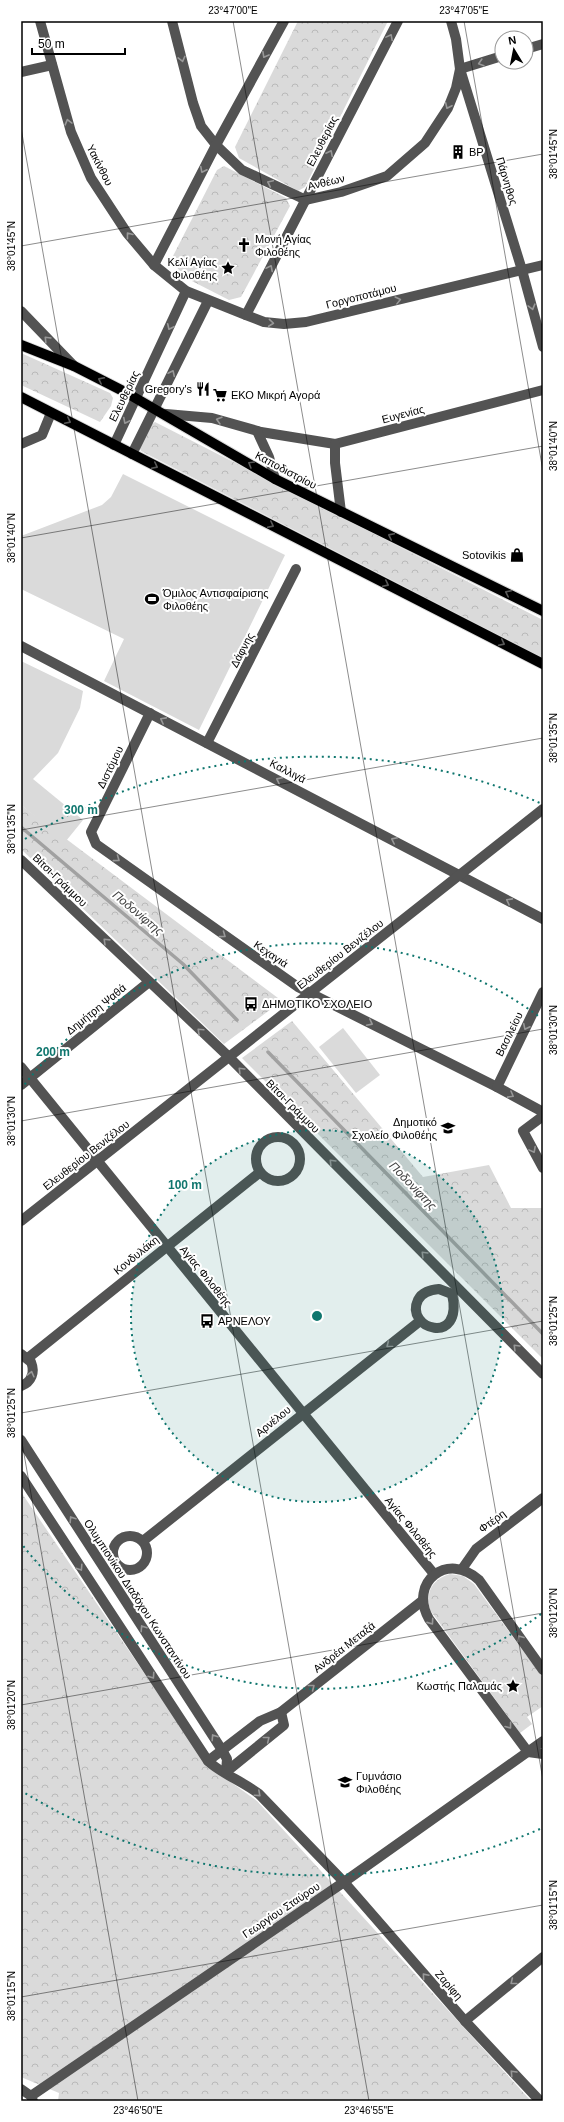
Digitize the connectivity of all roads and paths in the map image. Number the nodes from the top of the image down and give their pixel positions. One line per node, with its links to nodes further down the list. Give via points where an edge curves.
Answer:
1 (40, 21): 7 (street, Υακίνθου)
2 (172, 21): 10 (street, Ανθέων, one-way to 10, via 201,126)
3 (284, 21): 10 (street, one-way to 10)
4 (398, 21): 11 (street, Ελευθερίας, one-way to 4)
5 (451, 21): 8 (street, Πάρνηθος)
6 (494, 58): 8 (street, one-way to 8)
7 (52, 65): 9 (street); 12 (street, Υακίνθου, one-way to 7, via 127,233 91,178 71,132)
8 (460, 69): 11 (street, Ανθέων, one-way to 11, via 448,108 425,143 387,176 341,192); 14 (street, Πάρνηθος)
9 (21, 72)
10 (216, 145): 11 (street, Ανθέων, one-way to 10, via 242,170); 12 (street, one-way to 12)
11 (306, 200): 18 (street, Ελευθερίας, one-way to 11)
12 (154, 265): 15 (street, Υακίνθου)
13 (543, 265): 14 (street, Γοργοποτάμου)
14 (522, 270): 18 (street, Γοργοποτάμου, one-way to 14, via 264,322 306,322); 20 (street, Πάρνηθος, one-way to 20)
15 (186, 292): 16 (street, Γοργοποτάμου); 24 (street, Ελευθερίας, one-way to 24)
16 (208, 301): 18 (street, Γοργοποτάμου); 25 (street, one-way to 16)
17 (21, 311): 21 (street, one-way to 17)
18 (246, 316)
19 (21, 345): 21 (main road, Καποδιστρίου)
20 (543, 347)
21 (74, 366): 24 (main road, Καποδιστρίου, one-way to 21)
22 (543, 390): 30 (street, Ευγενίας)
23 (21, 397): 26 (main road)
24 (137, 398): 25 (main road, Καποδιστρίου); 31 (street, Ελευθερίας, one-way to 31)
25 (154, 408): 27 (main road, Καποδιστρίου); 32 (street)
26 (51, 413): 29 (street, via 42,436); 31 (main road, one-way to 31)
27 (166, 414): 28 (street, one-way to 27, via 212,418); 33 (main road, Καποδιστρίου, one-way to 27)
28 (257, 431): 30 (street); 33 (street, via 270,457)
29 (21, 444)
30 (335, 444): 34 (street)
31 (114, 445): 32 (main road)
32 (132, 454): 38 (main road, one-way to 38)
33 (275, 479): 34 (main road, Καποδιστρίου)
34 (341, 512): 36 (main road, Καποδιστρίου, one-way to 34)
35 (296, 569): 40 (street, Δάφνης)
36 (543, 611)
37 (21, 646): 39 (street, Καλλιγά)
38 (543, 664)
39 (150, 712): 40 (street, Καλλιγά, one-way to 39); 42 (street, Διστόμου)
40 (207, 743): 44 (street, Καλλιγά, one-way to 40)
41 (543, 809): 44 (street, Ελευθερίου Βενιζέλου)
42 (91, 832): 48 (street, Κεχαγιά, one-way to 48, via 96,844 249,954)
43 (21, 860): 46 (street, Βίτσι-Γράμμου, one-way to 43)
44 (460, 874): 45 (street, Καλλιγά, one-way to 44); 48 (street, Ελευθερίου Βενιζέλου)
45 (543, 919)
46 (149, 982): 49 (street, Βίτσι-Γράμμου, one-way to 46); 51 (street, Δημήτρη Ψαθά)
47 (543, 992): 53 (street, Βασιλείου, one-way to 53)
48 (310, 993): 49 (street, Ελευθερίου Βενιζέλου); 53 (street, Κεχαγιά, one-way to 53)
49 (229, 1057): 56 (street, Βίτσι-Γράμμου, one-way to 49); 58 (street, Ελευθερίου Βενιζέλου)
50 (21, 1067): 51 (street, Αγίας Φιλοθέης)
51 (30, 1078): 52 (street, Δημήτρη Ψαθά); 58 (street, Αγίας Φιλοθέης)
52 (21, 1085)
53 (497, 1087): 54 (street, Κεχαγιά, one-way to 54)
54 (543, 1112)
55 (543, 1116): 59 (street, one-way to 59, via 523,1131)
56 (303, 1132): 57 (street); 63 (street, Βίτσι-Γράμμου, one-way to 56)
57 (293, 1143): 60 (street, via 280,1137 265,1140 260,1145 255,1159); 60 (street, via 300,1156 300,1163 293,1176 279,1182 272,1181)
58 (97, 1161): 61 (street, Ελευθερίου Βενιζέλου); 62 (street, Αγίας Φιλοθέης)
59 (543, 1168)
60 (260, 1173): 62 (street, Κονδυλάκη)
61 (21, 1221)
62 (166, 1246): 65 (street, Κονδυλάκη); 68 (street, Αγίας Φιλοθέης)
63 (455, 1292): 64 (street, via 432,1290 421,1296 416,1308); 64 (street, via 455,1313 448,1324 430,1328); 66 (street, Βίτσι-Γράμμου, one-way to 63)
64 (420, 1321): 68 (street, Αρνέλου, one-way to 68)
65 (25, 1356): 67 (street, one-way to 65, via 29,1382 33,1372 31,1362)
66 (543, 1374)
67 (21, 1386)
68 (302, 1413): 72 (street, Αρνέλου); 74 (street, Αγίας Φιλοθέης)
69 (21, 1440): 79 (street, Ολυμπιονίκου Διαδόχου Κωνσταντίνου, one-way to 69)
70 (21, 1476): 82 (street, one-way to 82)
71 (543, 1498): 73 (street, Φτέρη, via 476,1549)
72 (143, 1541)
73 (462, 1569): 74 (street, Αγίας Φιλοθέης, via 453,1568); 76 (street, one-way to 73, via 479,1580 472,1573)
74 (434, 1574): 75 (street, Αγίας Φιλοθέης, via 423,1591)
75 (422, 1600): 77 (street, Ανδρέα Μεταξά, one-way to 75); 80 (street, one-way to 80, via 429,1619)
76 (543, 1670)
77 (281, 1712): 79 (street, Ανδρέα Μεταξά, via 260,1721); 83 (street, one-way to 77, via 284,1725)
78 (543, 1741): 80 (street, Γεωργίου Σταύρου)
79 (222, 1750): 82 (street, Ανδρέα Μεταξά); 83 (street, Ολυμπιονίκου Διαδόχου Κωνσταντίνου, via 227,1759)
80 (528, 1752): 81 (street); 84 (street, Γεωργίου Σταύρου)
81 (543, 1754)
82 (208, 1761): 83 (street)
83 (226, 1772): 84 (street, one-way to 84, via 259,1794)
84 (344, 1882): 86 (street, Ζαρίφη, one-way to 84); 88 (street, Γεωργίου Σταύρου)
85 (543, 1957): 86 (street, one-way to 86)
86 (465, 2021): 89 (street, Ζαρίφη, one-way to 86)
87 (21, 2089): 88 (street)
88 (32, 2099)
89 (540, 2101)

